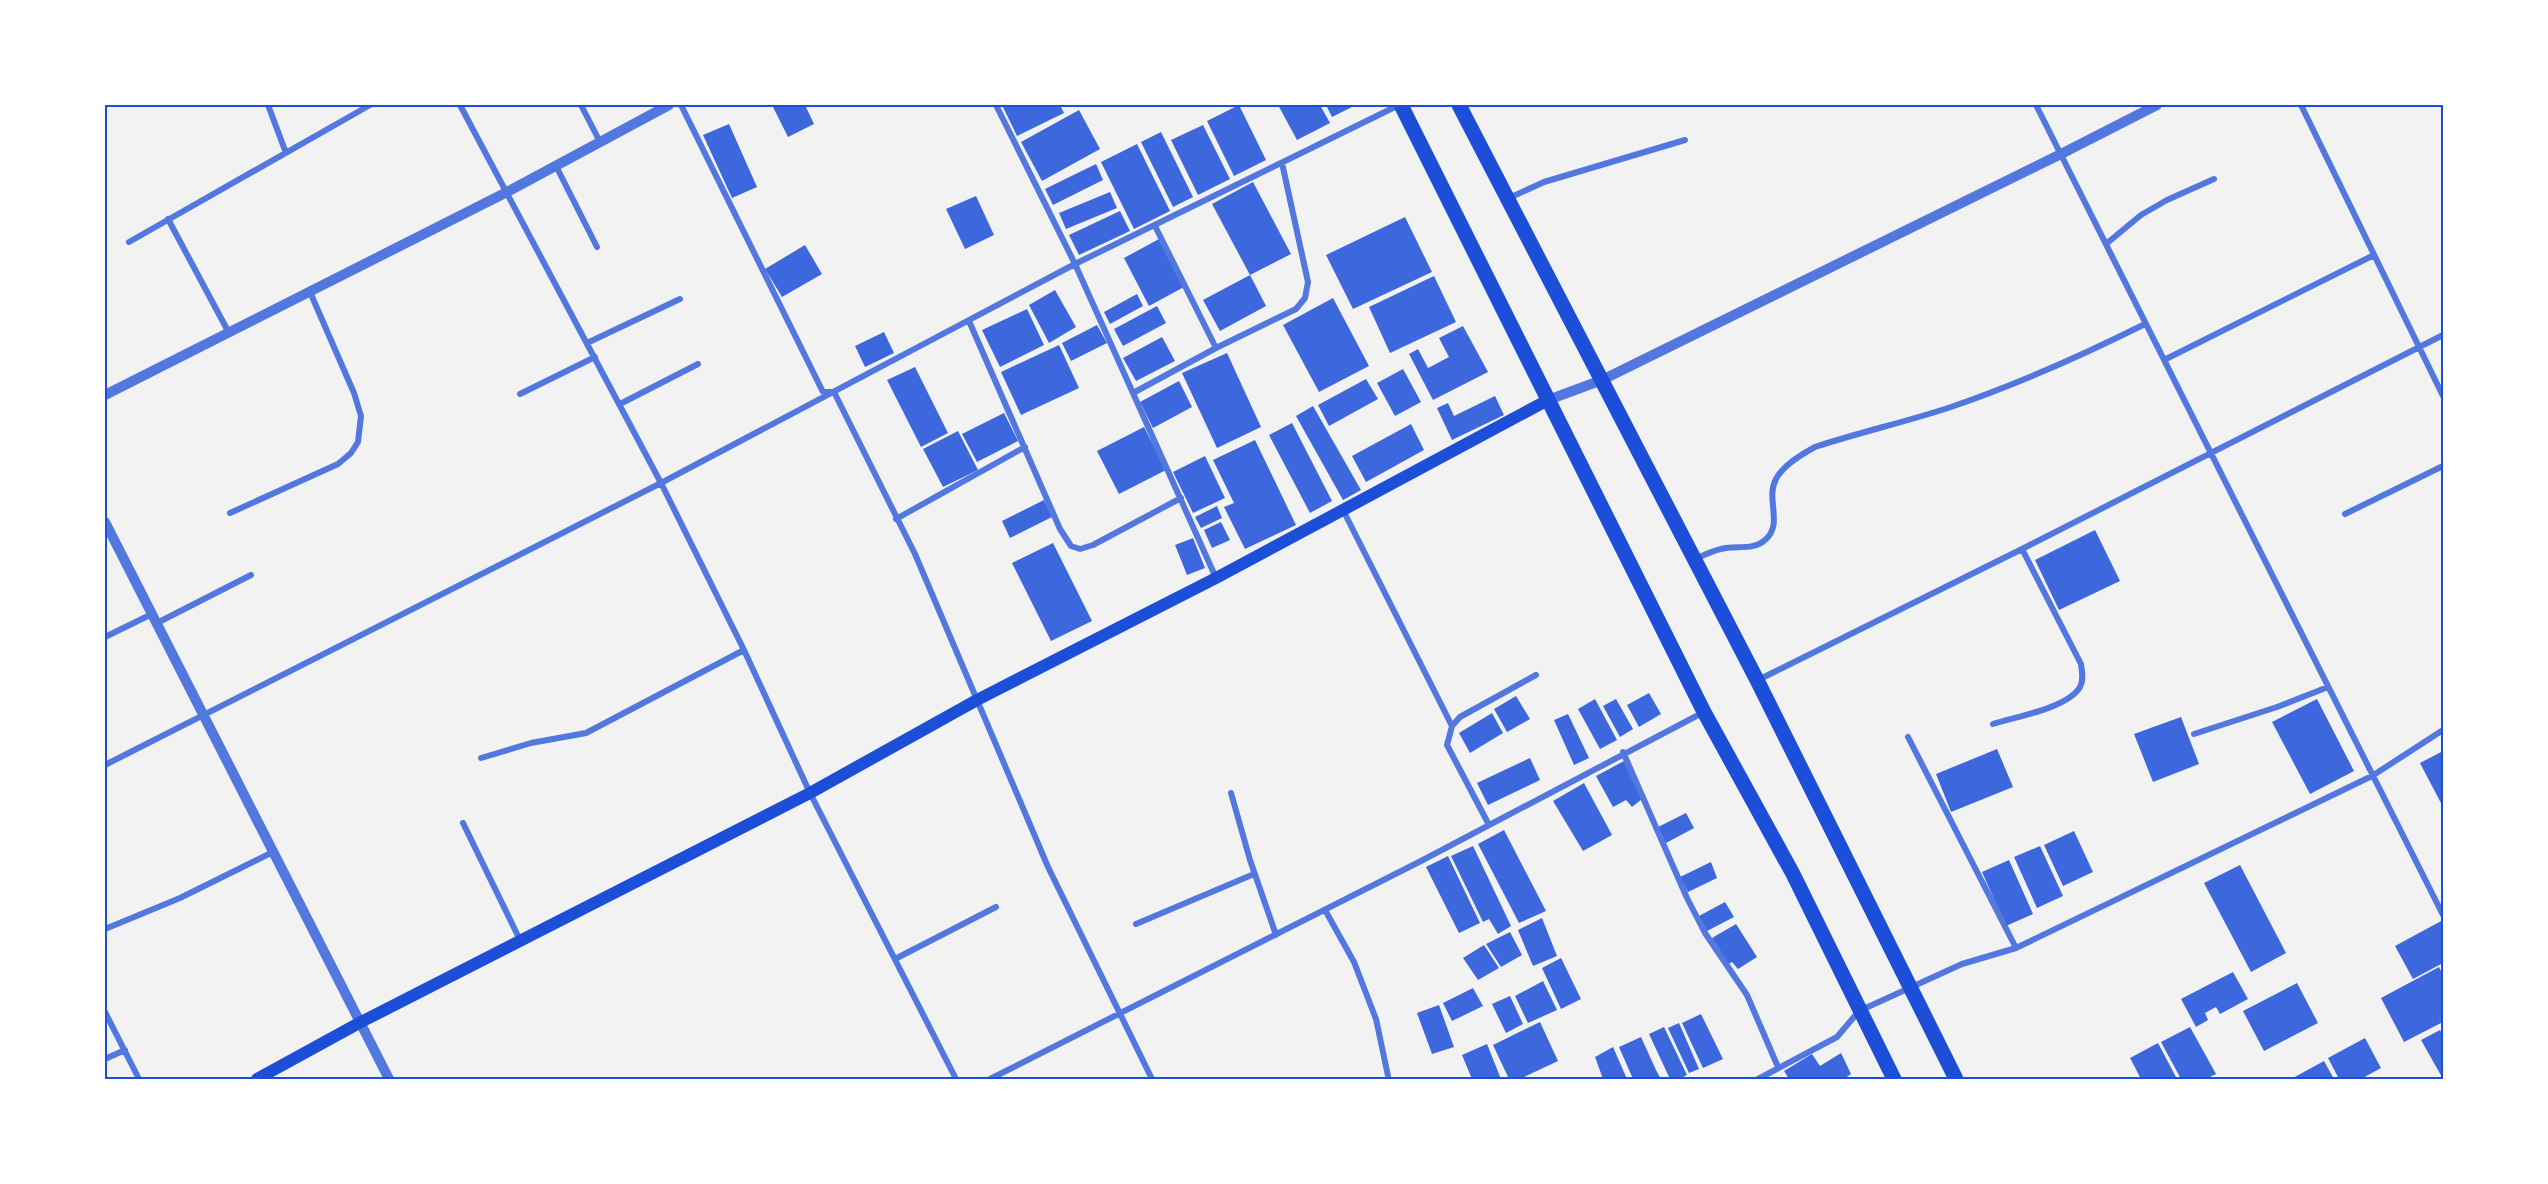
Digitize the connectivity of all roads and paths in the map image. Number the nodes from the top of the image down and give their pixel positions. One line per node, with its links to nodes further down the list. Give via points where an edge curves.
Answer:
1 (268, 105): 15 (street)
2 (370, 105): 15 (street)
3 (460, 105): 20 (street)
4 (581, 105): 14 (street)
5 (669, 105): 14 (street)
6 (681, 105): 42 (street, via 823,392)
7 (996, 105): 28 (street)
8 (1400, 105): 17 (street); 47 (main road)
9 (1459, 105): 21 (main road)
10 (2036, 105): 16 (street)
11 (2157, 105): 16 (street)
12 (2301, 105): 27 (street)
13 (1685, 140): 21 (street, via 1544,182)
14 (600, 142): 18 (street)
15 (286, 153): 22 (street)
16 (2061, 154): 25 (street); 41 (street)
17 (1282, 163): 23 (street); 37 (street, via 1308,282 1305,298 1296,309)
18 (556, 166): 20 (street); 26 (street)
19 (2214, 179): 25 (street, via 2141,215)
20 (507, 192): 29 (street); 35 (street)
21 (1508, 199): 41 (main road)
22 (168, 219): 24 (street); 33 (street)
23 (1155, 226): 28 (street); 37 (street)
24 (129, 242)
25 (2106, 244): 32 (street)
26 (597, 247)
27 (2374, 255): 36 (street); 39 (street)
28 (1076, 264): 31 (street); 43 (street)
29 (310, 292): 33 (street); 55 (street, via 354,393 361,416 358,441 338,464)
30 (680, 299): 35 (street)
31 (969, 321): 42 (street); 49 (street)
32 (2145, 324): 39 (street); 60 (street, via 1982,396 1815,447 1799,456 1776,479 1772,494 1775,522 1764,542 1752,547 1721,549)
33 (229, 333): 45 (street)
34 (2443, 334): 36 (street)
35 (587, 343): 38 (street)
36 (2418, 347): 46 (street); 50 (street)
37 (1216, 348): 43 (street)
38 (595, 357): 44 (street); 48 (street)
39 (2164, 360): 50 (street)
40 (698, 364): 48 (street)
41 (1602, 380): 47 (street); 60 (main road)
42 (834, 392): 52 (street); 57 (street)
43 (1133, 393): 53 (street)
44 (520, 394)
45 (105, 395)
46 (2443, 396)
47 (1548, 400): 54 (main road); 70 (main road)
48 (620, 404): 52 (street)
49 (1025, 447): 53 (street, via 1060,529 1071,546 1080,549); 57 (street)
50 (2210, 454): 59 (street); 68 (street)
51 (2443, 466): 56 (street)
52 (661, 483): 65 (street); 71 (street)
53 (1181, 498): 62 (street)
54 (1343, 510): 62 (main road); 73 (street)
55 (230, 513)
56 (2345, 514)
57 (896, 519): 69 (street, via 915,554)
58 (105, 522): 63 (street)
59 (2022, 549): 67 (street); 72 (street, via 2081,664 2083,678 2079,689 2062,703)
60 (1695, 559): 67 (main road)
61 (251, 575): 63 (street)
62 (1216, 578): 69 (main road)
63 (154, 618): 64 (street); 71 (street)
64 (105, 637)
65 (744, 650): 78 (street, via 586,733 531,743); 81 (street)
66 (1536, 675): 73 (street, via 1460,717)
67 (1757, 680): 96 (main road)
68 (2328, 687): 75 (street); 80 (street)
69 (977, 700): 81 (main road); 99 (street, via 1048,867)
70 (1704, 712): 77 (street); 97 (main road, via 1793,874)
71 (205, 715): 79 (street); 85 (street)
72 (1993, 724)
73 (1452, 726): 84 (street, via 1448,745)
74 (2443, 730): 80 (street)
75 (2194, 734)
76 (1908, 737): 94 (street)
77 (1623, 753): 84 (street); 103 (street, via 1705,933 1747,995)
78 (481, 758)
79 (105, 765)
80 (2372, 776): 89 (street); 94 (street)
81 (810, 793): 93 (main road); 95 (street)
82 (1231, 793): 86 (street)
83 (463, 823): 93 (street)
84 (1489, 825): 88 (street)
85 (274, 852): 91 (street); 100 (street)
86 (1254, 874): 90 (street); 92 (street)
87 (996, 907): 95 (street)
88 (1325, 910): 92 (street); 104 (street, via 1354,962 1376,1019)
89 (2443, 915)
90 (1136, 924)
91 (105, 929)
92 (1276, 935): 99 (street)
93 (521, 941): 100 (main road)
94 (2016, 948): 96 (street, via 1962,964)
95 (895, 959): 108 (street)
96 (1910, 986): 97 (street); 113 (main road)
97 (1859, 1011): 103 (street, via 1837,1037); 112 (main road)
98 (105, 1012): 101 (street)
99 (1122, 1014): 109 (street); 110 (street)
100 (361, 1023): 106 (main road); 107 (street)
101 (125, 1050): 102 (street); 105 (street)
102 (105, 1059)
103 (1778, 1067): 111 (street)
104 (1388, 1076)
105 (139, 1079)
106 (257, 1079)
107 (389, 1079)
108 (956, 1079)
109 (990, 1079)
110 (1152, 1079)
111 (1758, 1079)
112 (1894, 1079)
113 (1956, 1079)

